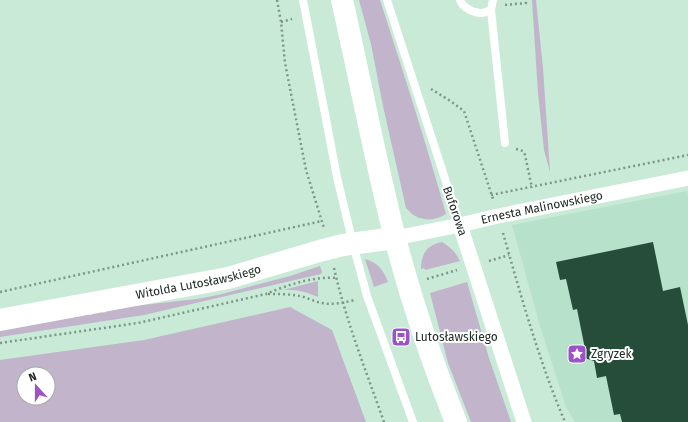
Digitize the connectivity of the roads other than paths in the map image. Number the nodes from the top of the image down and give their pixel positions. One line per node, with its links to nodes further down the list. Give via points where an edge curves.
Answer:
1 (303, 0): 11 (lane, via 337,177)
2 (342, 0): 10 (main road)
3 (387, 0): 9 (lane, Buforowa)
4 (460, 0): 6 (lane, via 461,4 471,11 480,13)
5 (493, 0): 6 (lane)
6 (490, 10): 7 (lane)
7 (505, 143)
8 (688, 178): 9 (street, Ernesta Malinowskiego)
9 (460, 225): 10 (street, Ernesta Malinowskiego); 15 (street, Buforowa)
10 (395, 238): 11 (main road, Witolda Lutosławskiego); 14 (main road, via 428,348)
11 (353, 244): 12 (main road, Witolda Lutosławskiego, via 323,250 228,278); 13 (lane, via 367,296)
12 (0, 320)
13 (413, 422)
14 (456, 422)
15 (524, 422)

